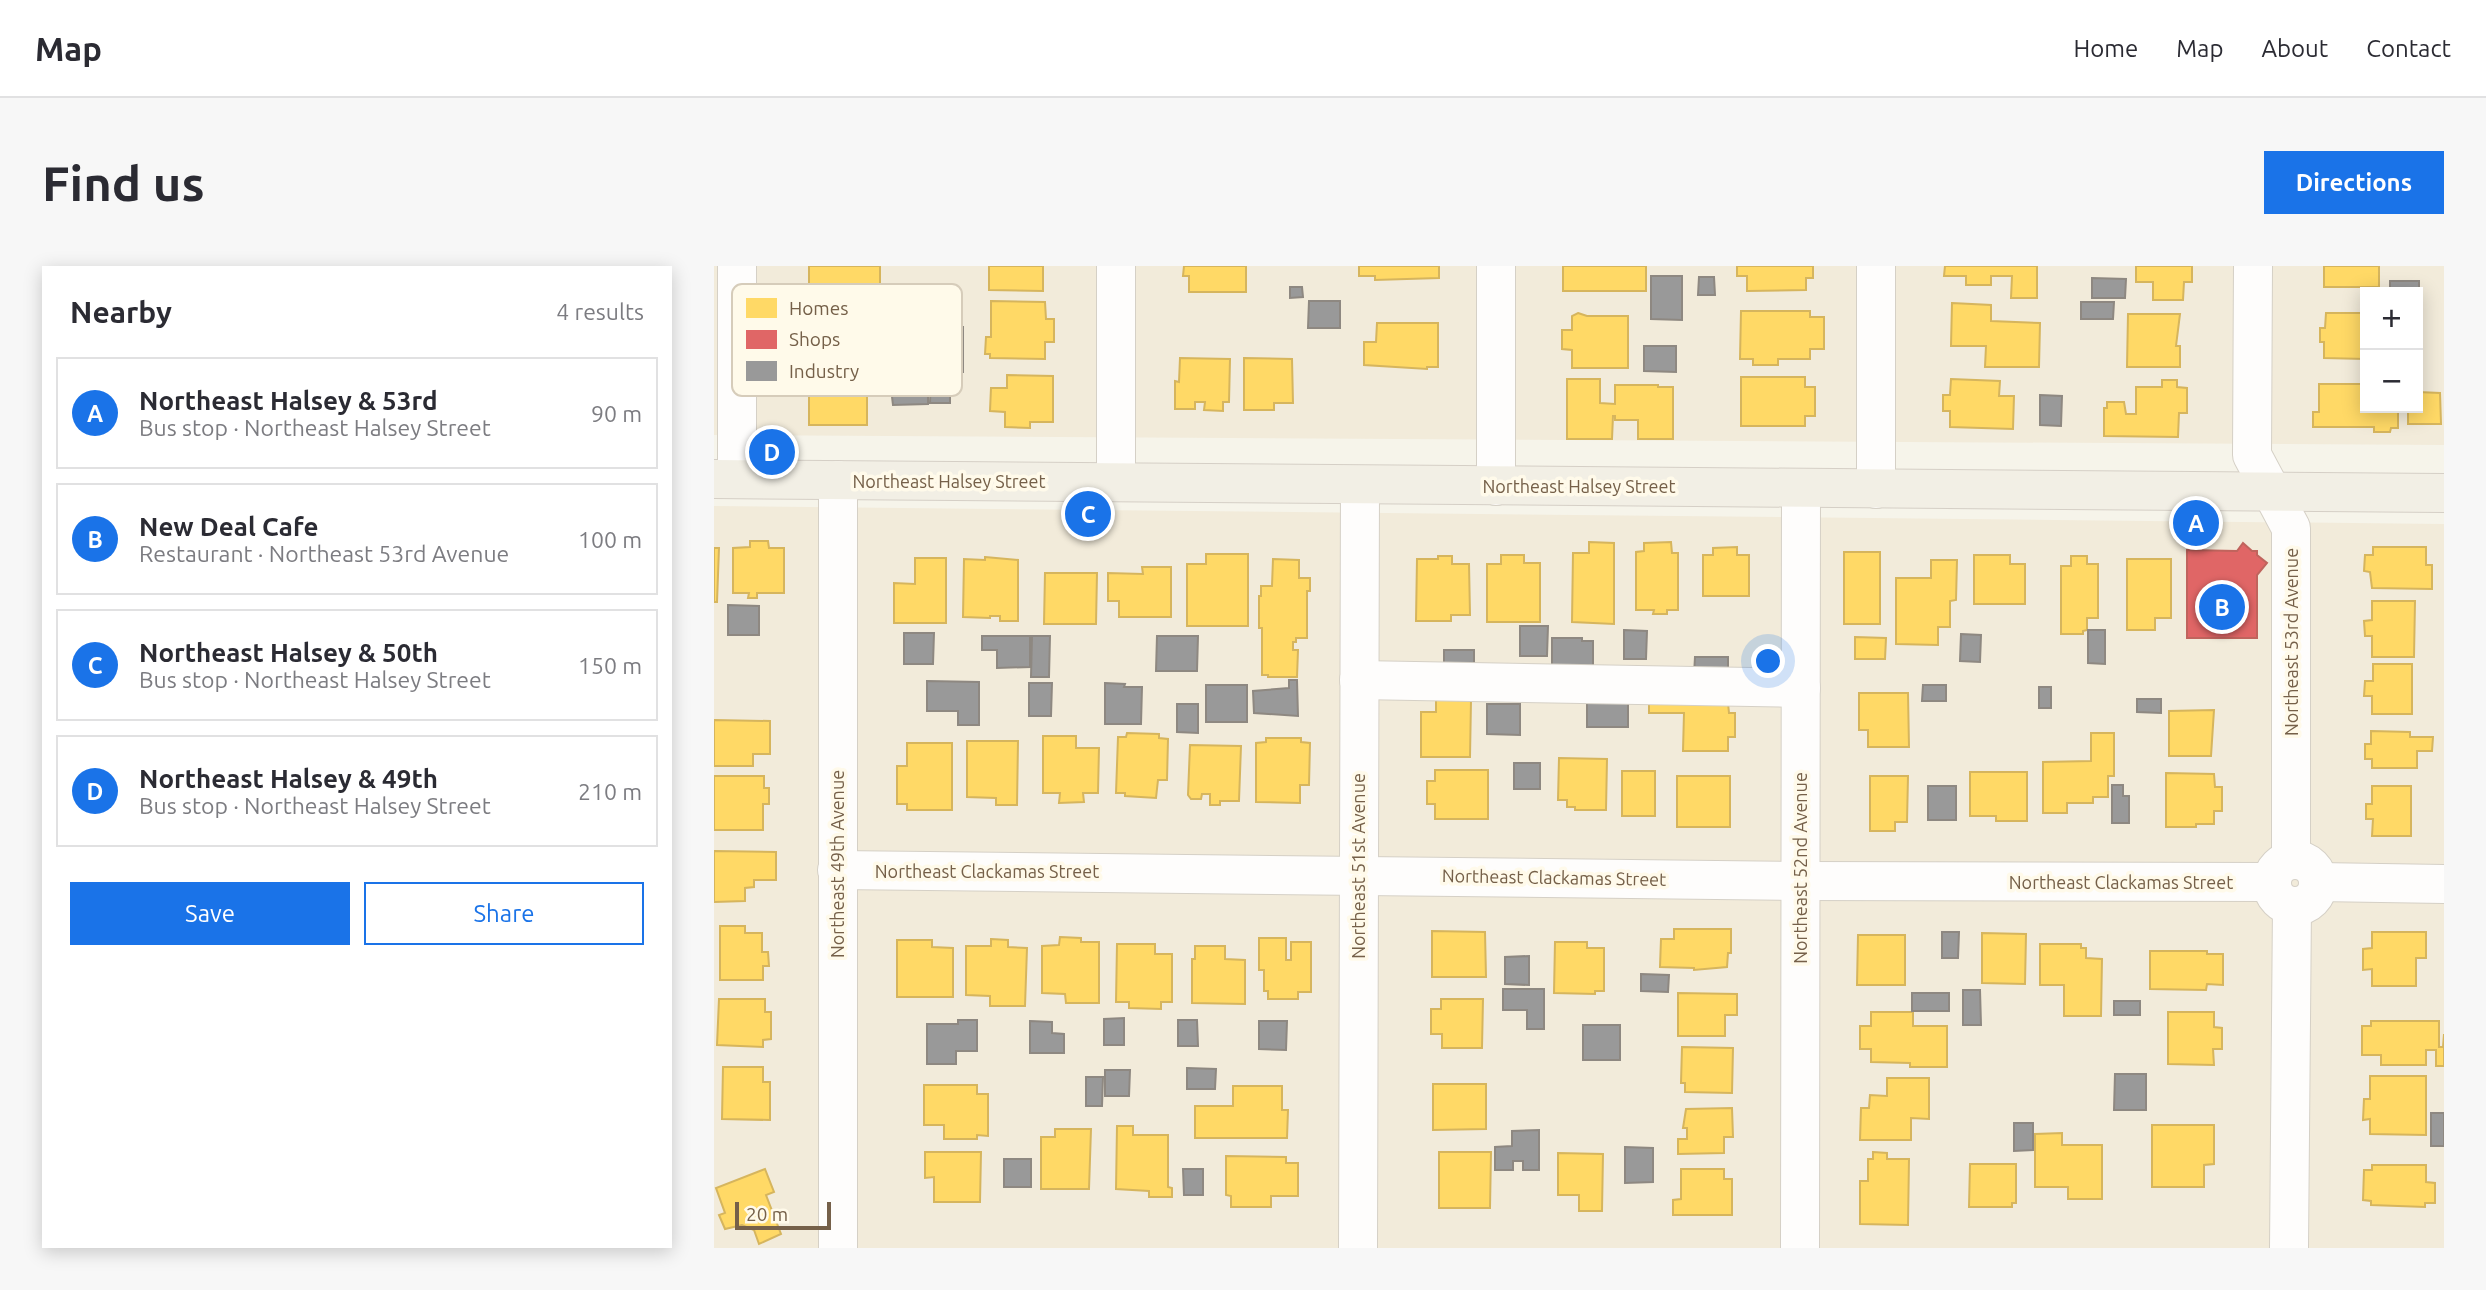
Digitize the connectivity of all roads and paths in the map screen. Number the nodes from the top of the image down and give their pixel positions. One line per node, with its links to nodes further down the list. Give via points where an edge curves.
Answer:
1 (737, 266): 6 (street)
2 (1116, 266): 10 (street)
3 (1496, 266): 12 (street)
4 (1876, 266): 14 (street)
5 (2253, 266): 15 (street, Northeast 53rd Avenue, via 2252,455)
6 (736, 284)
7 (732, 363): 8 (street)
8 (726, 479): 9 (main road, Northeast Halsey Street)
9 (838, 480): 10 (main road, Northeast Halsey Street); 19 (street, Northeast 49th Avenue)
10 (1116, 482): 11 (main road, Northeast Halsey Street)
11 (1360, 485): 12 (main road, Northeast Halsey Street); 17 (street, Northeast 51st Avenue)
12 (1496, 486): 13 (main road, Northeast Halsey Street)
13 (1801, 488): 14 (main road, Northeast Halsey Street); 18 (street, Northeast 52nd Avenue)
14 (1876, 489): 15 (main road, Northeast Halsey Street)
15 (2274, 492): 16 (main road, Northeast Halsey Street); 22 (street, Northeast 53rd Avenue, via 2291,528)
16 (2444, 493)
17 (1359, 680): 18 (street); 20 (street, Northeast 51st Avenue)
18 (1801, 688): 21 (street, Northeast 52nd Avenue)
19 (837, 870): 20 (street, Northeast Clackamas Street); 24 (street, Northeast 49th Avenue)
20 (1358, 874): 21 (street, Northeast Clackamas Street); 25 (street, Northeast 51st Avenue)
21 (1800, 881): 22 (street, Northeast Clackamas Street); 26 (street, Northeast 52nd Avenue)
22 (2293, 882): 23 (street, Northeast Clackamas Street); 27 (street, Northeast 53rd Avenue)
23 (2444, 884)
24 (838, 1248)
25 (1358, 1248)
26 (1800, 1248)
27 (2289, 1248)

